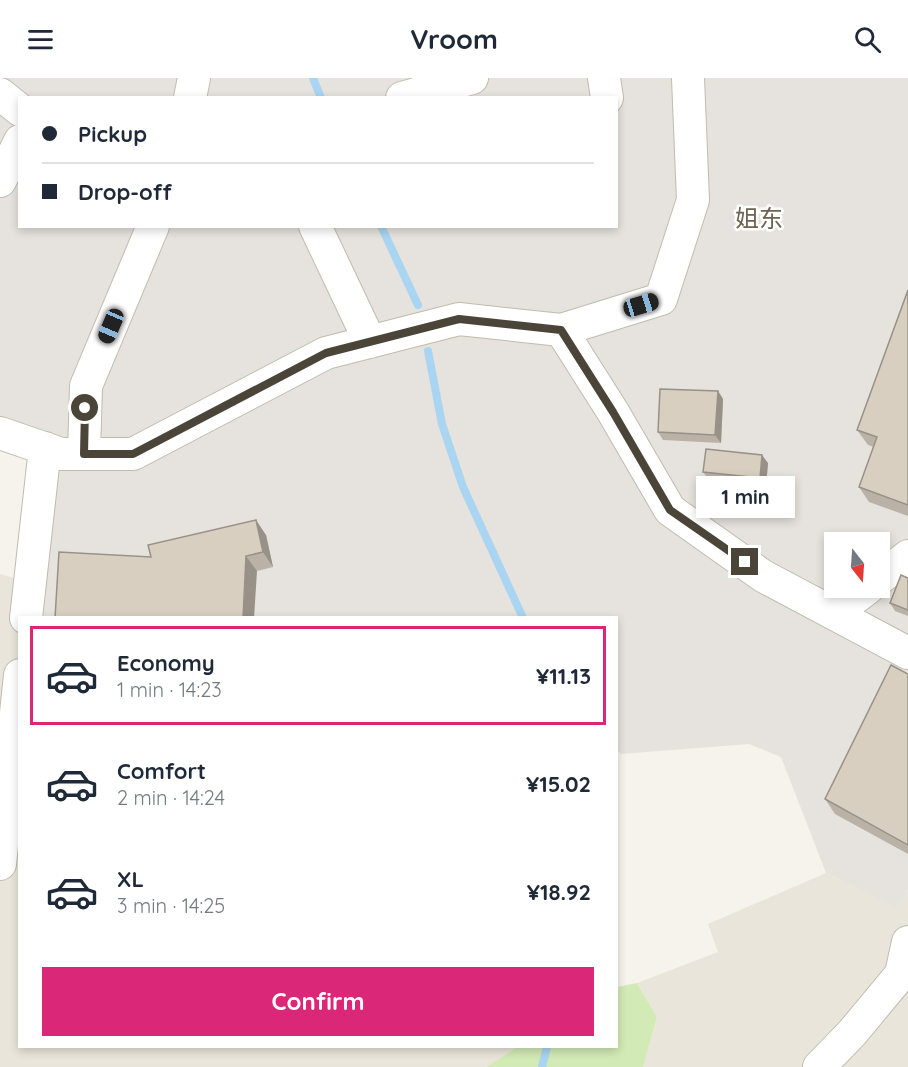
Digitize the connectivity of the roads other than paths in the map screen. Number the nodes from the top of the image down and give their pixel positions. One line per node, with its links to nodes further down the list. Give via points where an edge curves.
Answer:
1 (194, 78): 6 (street)
2 (471, 78): 7 (street)
3 (604, 78): 8 (street)
4 (688, 78): 14 (street, via 693,200 661,299)
5 (0, 94): 9 (street)
6 (190, 96)
7 (409, 96)
8 (607, 96)
9 (18, 108)
10 (18, 145): 11 (street)
11 (0, 181)
12 (152, 228): 18 (street, via 86,386)
13 (316, 228): 15 (street)
14 (561, 330): 15 (street, via 459,319); 22 (street, via 670,510 763,576)
15 (370, 342): 18 (street, via 326,353 133,454)
16 (0, 432): 17 (street)
17 (45, 448): 18 (street, via 61,454); 23 (street)
18 (84, 454)
19 (908, 556): 20 (street)
20 (890, 570)
21 (855, 598): 22 (street)
22 (835, 614): 24 (street)
23 (26, 616)
24 (908, 653)
25 (18, 689): 26 (street)
26 (3, 798): 27 (street)
27 (0, 864)
28 (908, 942): 29 (street, via 901,974)
29 (819, 1067)

